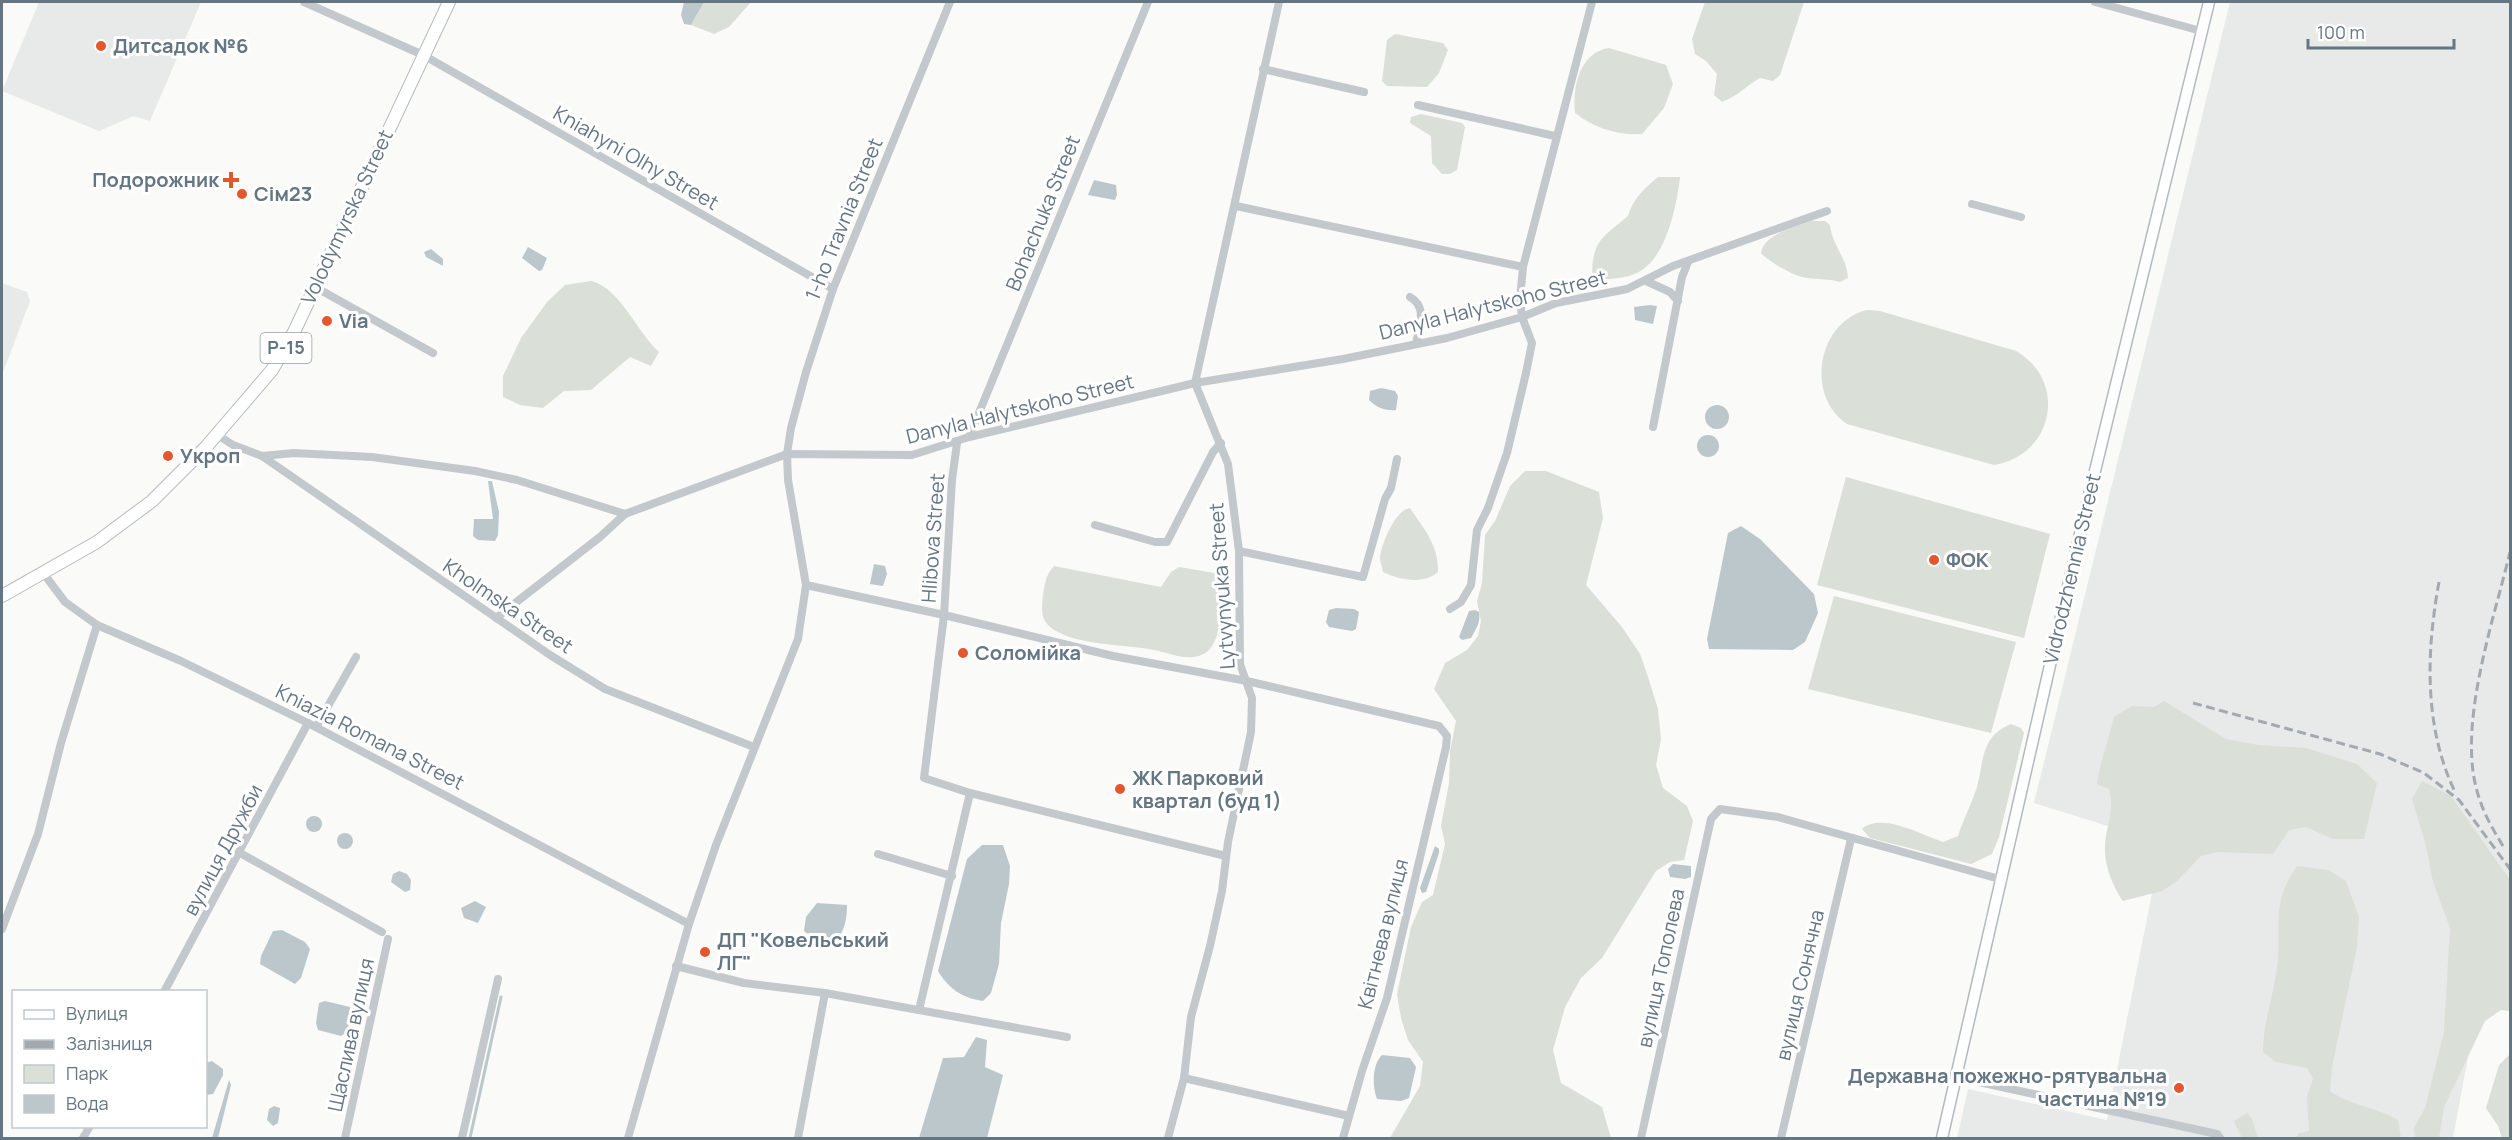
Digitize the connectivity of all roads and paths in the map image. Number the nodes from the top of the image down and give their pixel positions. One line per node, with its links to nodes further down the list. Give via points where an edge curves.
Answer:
1 (304, 2): 10 (street, Kniahyni Olhy Street)
2 (449, 2): 10 (main road, Volodymyrska Street / Р-15)
3 (950, 2): 23 (street, 1-ho Travnia Street)
4 (1148, 2): 32 (street, Bohachuka Street)
5 (1279, 2): 11 (street)
6 (1592, 2): 14 (street)
7 (2095, 2): 9 (street)
8 (2209, 2): 9 (street, Vidrodzhennia Street)
9 (2201, 31): 59 (street, Vidrodzhennia Street, via 2085,512)
10 (423, 55): 22 (main road, Volodymyrska Street / Р-15); 23 (street, Kniahyni Olhy Street)
11 (1263, 69): 12 (street); 16 (street)
12 (1364, 92)
13 (1418, 105): 14 (street)
14 (1555, 136): 20 (street)
15 (1972, 204): 18 (street)
16 (1236, 206): 20 (street); 29 (street)
17 (1827, 211): 19 (street, Danyla Halytskoho Street)
18 (2021, 217)
19 (1688, 262): 21 (street, Danyla Halytskoho Street); 25 (street)
20 (1523, 267): 26 (street)
21 (1646, 280): 25 (street, via 1670,292); 26 (street, Danyla Halytskoho Street, via 1627,288 1556,303)
22 (315, 287): 28 (street); 31 (main road, Volodymyrska Street / Р-15, via 272,370)
23 (832, 289): 35 (street, 1-ho Travnia Street, via 806,372)
24 (1410, 297): 27 (street, via 1422,309)
25 (1678, 301): 30 (street)
26 (1522, 317): 27 (street, Danyla Halytskoho Street); 44 (street, via 1532,343 1508,453 1477,530 1471,585 1461,602)
27 (1416, 344): 29 (street, Danyla Halytskoho Street)
28 (433, 353)
29 (1196, 383): 32 (street, Danyla Halytskoho Street); 34 (street, Lytvynyuka Street)
30 (1653, 427)
31 (216, 434): 36 (street); 41 (main road, Volodymyrska Street / Р-15, via 138,514)
32 (969, 437): 33 (street, Danyla Halytskoho Street)
33 (957, 442): 35 (street, Danyla Halytskoho Street, via 912,455); 45 (street, Hlibova Street)
34 (1221, 443): 39 (street, via 1167,542); 40 (street, Lytvynyuka Street, via 1228,464)
35 (787, 454): 38 (street, Danyla Halytskoho Street); 42 (street)
36 (262, 456): 38 (street, via 294,453 372,458 475,471 518,480); 46 (street, Kholmska Street)
37 (1397, 459): 40 (street, via 1363,577)
38 (625, 514): 46 (street)
39 (1095, 525)
40 (1239, 551): 49 (street, Lytvynyuka Street, via 1240,664)
41 (44, 574): 43 (main road, Volodymyrska Street / Р-15); 47 (street, Kniazia Romana Street, via 65,602)
42 (806, 585): 45 (street); 52 (street, via 798,639)
43 (2, 596)
44 (1450, 609)
45 (944, 615): 49 (street, Hlibova Street, via 1113,656); 53 (street, via 924,778)
46 (496, 618): 52 (street, Kholmska Street, via 605,689)
47 (97, 626): 50 (street, Kniazia Romana Street, via 181,661); 61 (street, via 38,834)
48 (356, 657): 50 (street, вулиця Дружби)
49 (1247, 681): 51 (street, Hlibova Street, via 1439,726); 57 (street, Lytvynyuka Street, via 1252,699 1251,732)
50 (312, 725): 55 (street, вулиця Дружби); 60 (street, Kniazia Romana Street)
51 (1447, 736): 72 (street, Квітнева вулиця, via 1387,998)
52 (754, 747): 60 (street)
53 (970, 793): 57 (street); 58 (street)
54 (1851, 839): 59 (street); 79 (street, вулиця Тополева, via 1778,817 1720,809 1711,819); 80 (street, вулиця Сонячна)
55 (240, 853): 62 (street); 66 (street, вулиця Дружби)
56 (878, 854): 58 (street)
57 (1226, 856): 71 (street, Lytvynyuka Street, via 1210,946 1191,1017)
58 (952, 876): 68 (street)
59 (2003, 880): 70 (street, Vidrodzhennia Street)
60 (688, 924): 64 (street)
61 (2, 929)
62 (382, 932)
63 (388, 939): 73 (street, Щаслива вулиця)
64 (676, 966): 67 (street, via 744,983); 75 (street)
65 (498, 979): 74 (street)
66 (166, 990)
67 (825, 993): 68 (street); 76 (street)
68 (919, 1011): 69 (street)
69 (1067, 1037)
70 (1956, 1077): 81 (street, Vidrodzhennia Street); 82 (street, via 2122,1112 2217,1134)
71 (1184, 1078): 72 (street); 77 (street, Lytvynyuka Street)
72 (1349, 1116): 78 (street, Квітнева вулиця)
73 (345, 1138)
74 (462, 1138)
75 (628, 1138)
76 (798, 1138)
77 (1168, 1138)
78 (1343, 1138)
79 (1641, 1138)
80 (1781, 1138)
81 (1942, 1138)
82 (2220, 1138)

